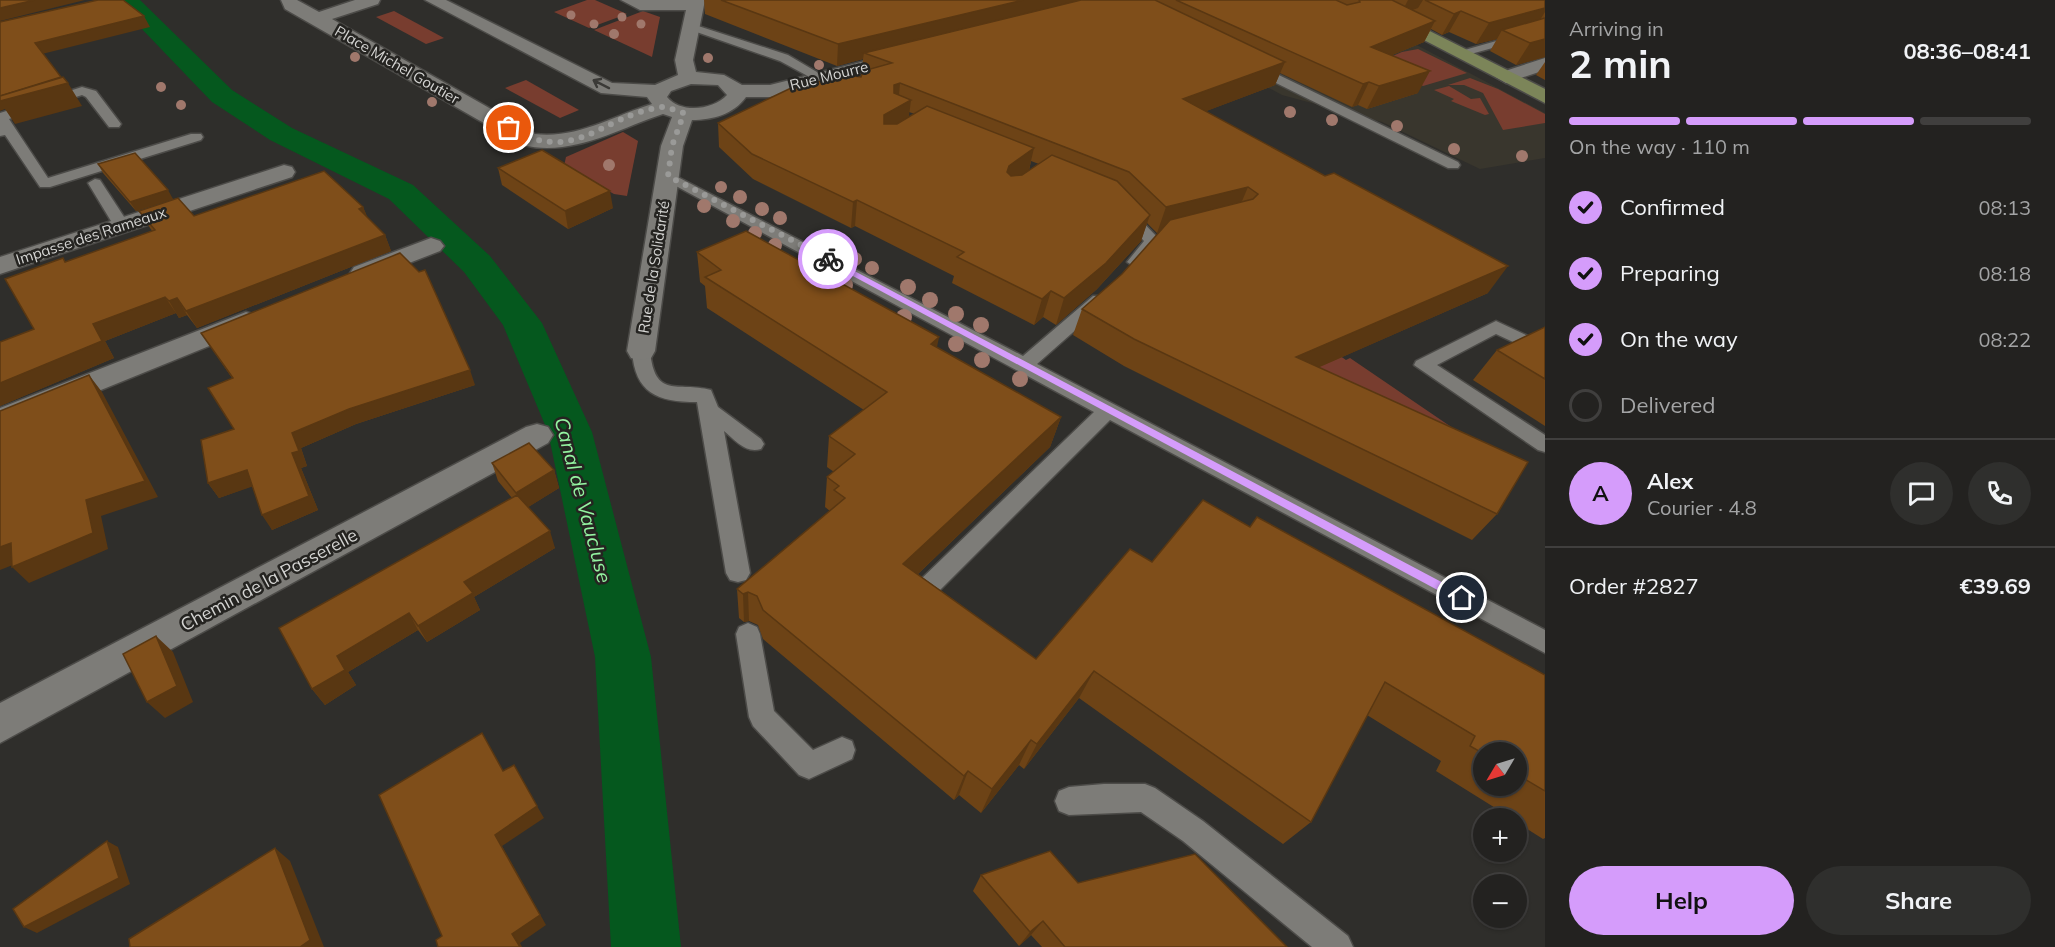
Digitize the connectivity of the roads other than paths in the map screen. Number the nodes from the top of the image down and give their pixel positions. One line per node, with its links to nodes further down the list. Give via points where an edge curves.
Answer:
1 (289, 0): 8 (street, via 291,5)
2 (372, 0): 8 (street, Place Michel Goutier)
3 (433, 0): 21 (street, one-way to 3, via 608,88)
4 (629, 0): 6 (street, via 640,5)
5 (1355, 0): 9 (main road)
6 (700, 3): 10 (street)
7 (1414, 15): 9 (lane)
8 (318, 18): 21 (street, Place Michel Goutier, via 530,140 546,144 566,143)
9 (1394, 20): 13 (main road)
10 (692, 27): 17 (street, via 684,60); 18 (lane, via 784,58)
11 (1536, 33): 13 (lane)
12 (922, 52): 18 (street, Rue Mourre)
13 (1460, 53): 16 (main road)
14 (1241, 60): 25 (lane)
15 (1545, 64): 16 (street)
16 (1506, 77): 20 (main road)
17 (688, 78): 19 (street, via 713,78); 21 (street, via 669,83)
18 (823, 82): 19 (street, Rue Mourre, via 770,91)
19 (736, 91): 21 (street, via 734,101 719,110)
20 (1545, 96)
21 (669, 104): 27 (street, Rue de la Solidarité, via 672,146)
22 (114, 124): 23 (lane, via 91,94 82,91 1,117)
23 (4, 131): 24 (lane, via 45,184)
24 (196, 137)
25 (1453, 165)
26 (284, 172): 30 (street, Impasse des Rameaux)
27 (668, 176): 39 (street, Rue de la Solidarité); 41 (lane)
28 (95, 183): 30 (lane)
29 (1116, 202): 32 (lane)
30 (122, 226): 34 (street, Impasse des Rameaux)
31 (1170, 235): 32 (lane)
32 (1153, 241): 35 (lane)
33 (431, 246): 36 (street)
34 (0, 266)
35 (1125, 272)
36 (342, 282)
37 (1112, 287): 41 (lane)
38 (265, 313): 44 (street)
39 (641, 351): 43 (lane, via 648,381 675,394 704,395)
40 (1545, 351): 47 (lane, via 1496,327 1423,365)
41 (1025, 364): 42 (lane)
42 (1109, 409): 49 (lane); 51 (lane)
43 (710, 411): 46 (lane); 48 (lane)
44 (0, 420)
45 (537, 435): 52 (street, Chemin de la Passerelle)
46 (754, 444)
47 (1545, 445)
48 (738, 573)
49 (924, 591)
50 (748, 634): 53 (lane, via 762,717 809,766)
51 (1545, 642)
52 (0, 724)
53 (842, 750)
54 (1069, 801): 55 (lane, via 1144,798 1202,838)
55 (1337, 947)

